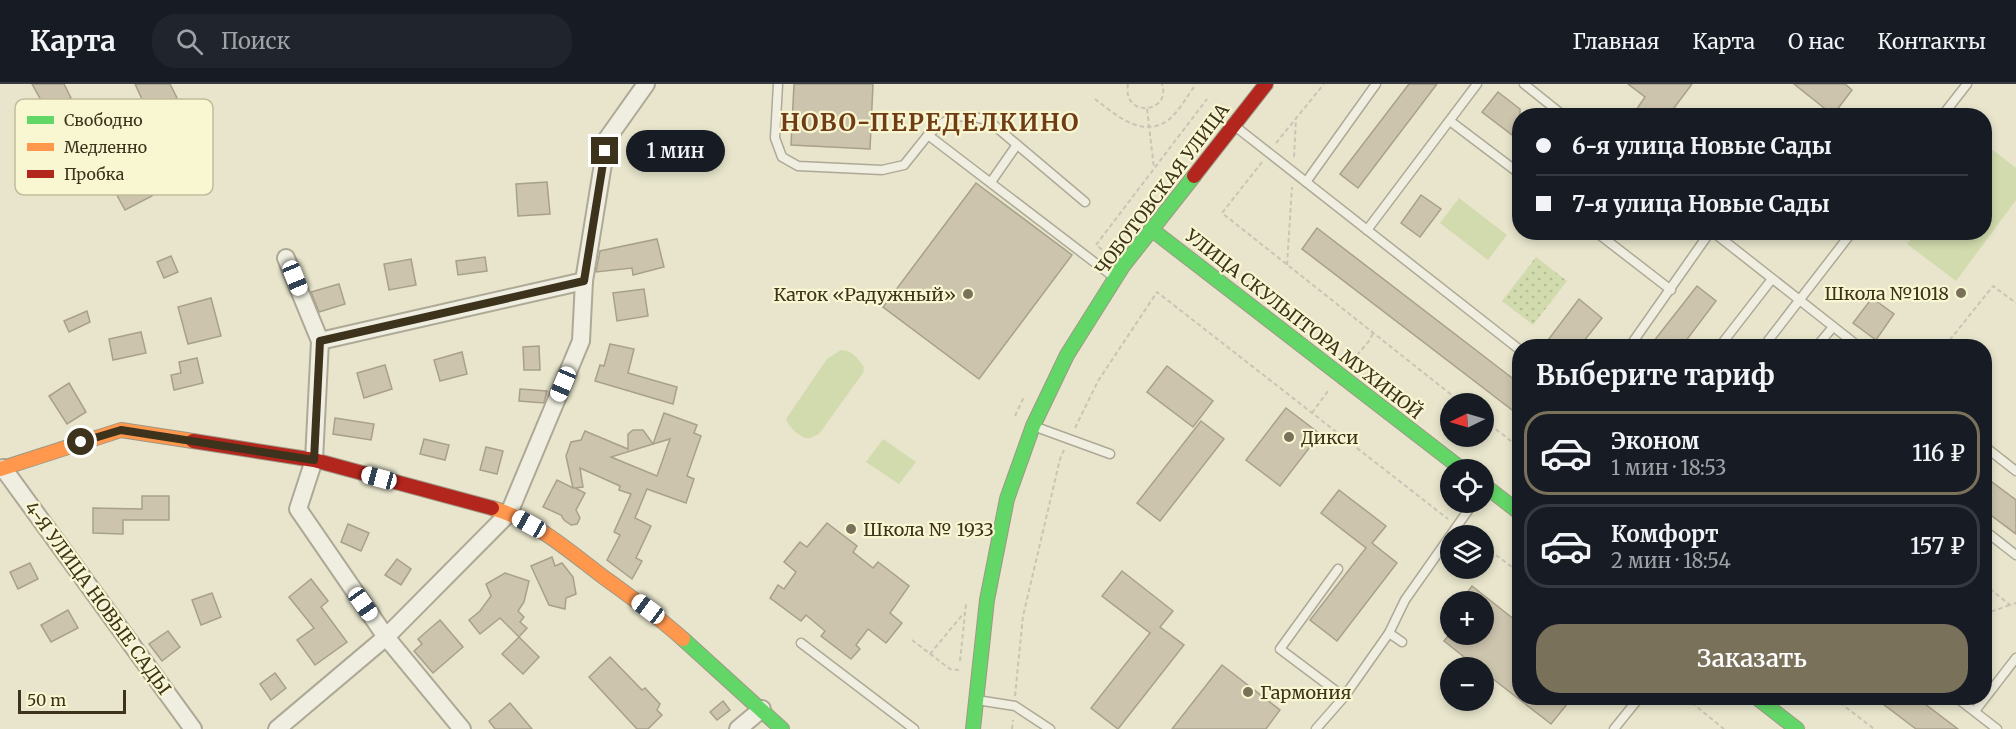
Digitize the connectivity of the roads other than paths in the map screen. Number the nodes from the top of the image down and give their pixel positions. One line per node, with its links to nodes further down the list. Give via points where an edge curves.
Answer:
1 (646, 84): 27 (street, via 607,139)
2 (778, 84): 12 (lane, via 775,138 782,157 798,166 882,170 904,165)
3 (1266, 84): 11 (street, ЧОБОТОВСКАЯ УЛИЦА)
4 (1376, 84): 15 (lane)
5 (1477, 84): 10 (lane)
6 (1524, 84): 8 (lane)
7 (1966, 84): 9 (lane)
8 (1554, 108)
9 (1948, 108)
10 (1450, 120): 14 (lane); 19 (lane)
11 (1233, 125): 15 (lane); 18 (street, ЧОБОТОВСКАЯ УЛИЦА)
12 (928, 135): 13 (lane, via 940,123 956,116 973,116 988,121); 16 (lane)
13 (1016, 146): 16 (lane); 17 (lane)
14 (1512, 168)
15 (1306, 182): 19 (lane)
16 (991, 183): 25 (lane)
17 (1085, 202)
18 (1151, 229): 25 (street, ЧОБОТОВСКАЯ УЛИЦА); 41 (street, УЛИЦА СКУЛЬПТОРА МУХИНОЙ)
19 (1367, 231): 37 (lane)
20 (1606, 240): 28 (lane)
21 (1706, 240): 28 (lane)
22 (1722, 240): 26 (lane)
23 (1846, 240): 29 (lane)
24 (286, 258): 36 (street)
25 (1115, 278): 38 (street, ЧОБОТОВСКАЯ УЛИЦА, via 1067,356)
26 (1772, 279): 29 (lane); 32 (lane)
27 (584, 281): 36 (street); 47 (street, via 581,341)
28 (1671, 290): 31 (lane)
29 (1800, 301): 30 (lane); 33 (lane)
30 (1833, 327): 34 (lane); 35 (lane)
31 (1635, 339)
32 (1725, 339)
33 (1770, 339)
34 (1823, 339)
35 (1849, 339)
36 (320, 341): 42 (street)
37 (1512, 344)
38 (1033, 426): 40 (lane); 59 (street, ЧОБОТОВСКАЯ УЛИЦА, via 1007,499 989,589)
39 (1992, 452): 44 (lane)
40 (1110, 454)
41 (1449, 459)
42 (314, 460): 43 (street, via 121,430); 47 (street); 53 (street, via 298,509)
43 (1, 468): 66 (street, 4-Я УЛИЦА НОВЫЕ САДЫ)
44 (2016, 471)
45 (1494, 494): 46 (street)
46 (1512, 507)
47 (509, 513): 53 (street); 64 (street, via 548,535 664,622)
48 (1466, 513): 52 (lane, via 1405,600)
49 (1992, 536): 50 (lane)
50 (2016, 555)
51 (1338, 569): 58 (lane, via 1280,649)
52 (1389, 633): 54 (lane); 58 (lane)
53 (386, 638): 67 (street); 68 (street)
54 (1401, 642)
55 (801, 643): 71 (lane)
56 (2016, 658): 57 (lane)
57 (1992, 689)
58 (1344, 697): 74 (lane)
59 (977, 700): 72 (street, ЧОБОТОВСКАЯ УЛИЦА); 73 (lane, via 1015,706)
60 (1633, 705): 75 (lane)
61 (1766, 705): 76 (street)
62 (1967, 705): 65 (lane)
63 (1980, 705): 65 (lane)
64 (762, 709): 69 (street); 70 (street)
65 (1975, 711): 77 (lane)
66 (194, 729)
67 (277, 729)
68 (462, 729)
69 (738, 729)
70 (782, 729)
71 (914, 729)
72 (973, 729)
73 (1050, 729)
74 (1316, 729)
75 (1614, 729)
76 (1797, 729)
77 (1997, 729)

